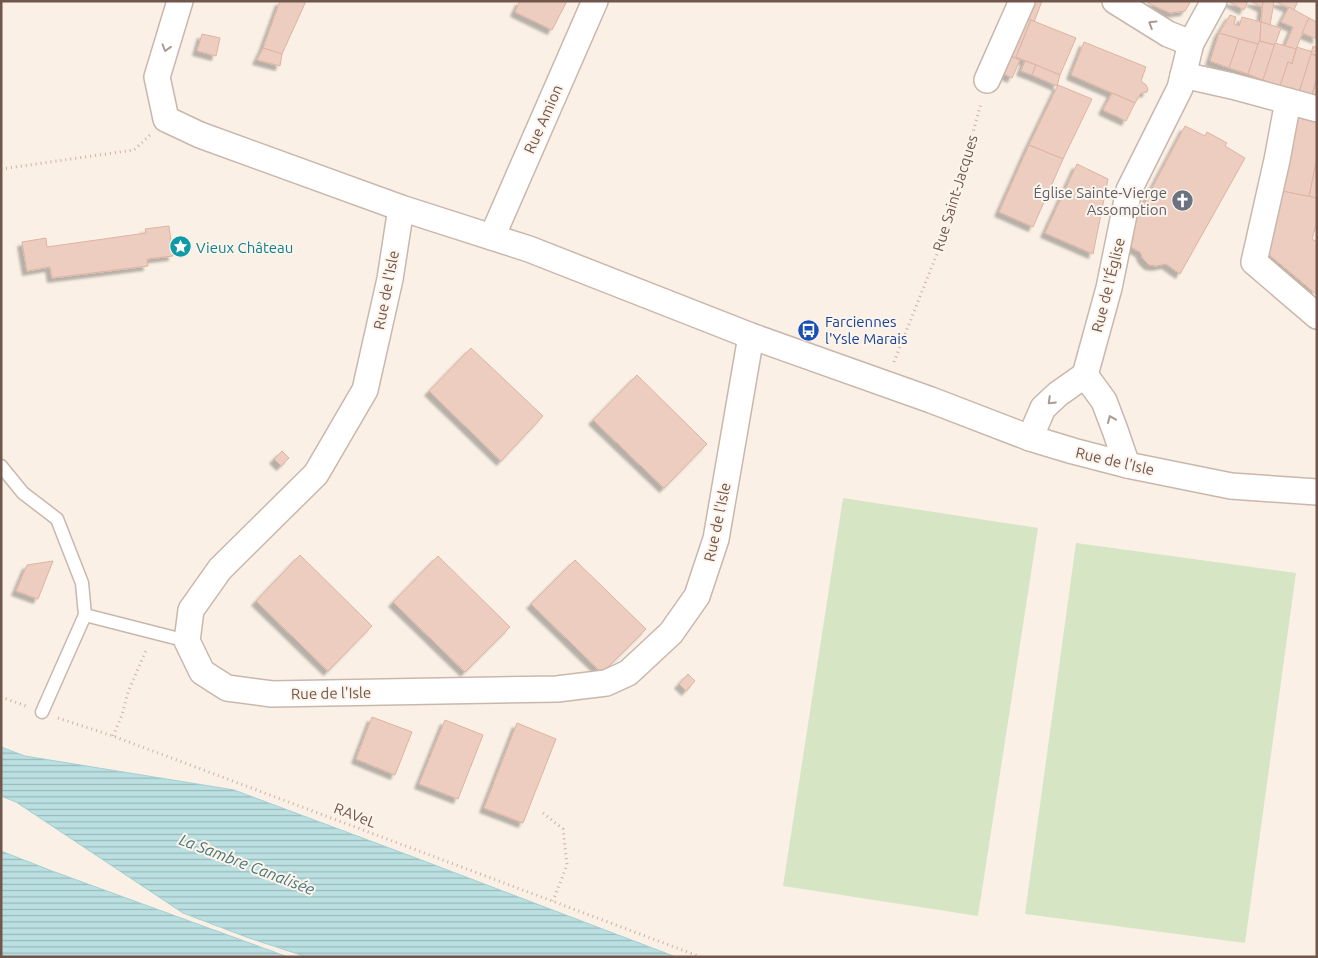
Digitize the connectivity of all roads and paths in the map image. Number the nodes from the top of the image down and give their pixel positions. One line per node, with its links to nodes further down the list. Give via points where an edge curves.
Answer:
1 (180, 1): 11 (street, one-way to 11, via 157,77)
2 (596, 1): 14 (street, Rue Amion)
3 (1022, 1): 8 (street)
4 (1115, 1): 6 (street, one-way to 4, via 1168,34)
5 (1214, 1): 6 (street, Rue de l'Église)
6 (1192, 43): 7 (street, Rue de l'Église)
7 (1183, 75): 9 (street); 17 (street, Rue de l'Église, via 1180,88 1129,190)
8 (987, 80): 18 (path, Rue Saint-Jacques, via 946,230)
9 (1288, 101): 10 (street); 15 (street, via 1254,262)
10 (1317, 109)
11 (166, 119): 12 (path, via 134,150); 13 (street, Rue de l'Isle, via 200,135)
12 (1, 169)
13 (401, 208): 14 (street, Rue de l'Isle); 25 (street, Rue de l'Isle, via 390,279 365,390 316,474 220,569 190,610)
14 (492, 237): 16 (street, Rue de l'Isle)
15 (1317, 316)
16 (751, 336): 18 (street, Rue de l'Isle); 25 (street, Rue de l'Isle, via 716,539 697,596 671,633 628,673 606,683 557,689 272,694 227,688 202,672)
17 (1085, 375): 19 (street, one-way to 19, via 1043,408); 20 (street, one-way to 17, via 1104,401)
18 (885, 384): 19 (street, Rue de l'Isle)
19 (1030, 438): 20 (street, Rue de l'Isle)
20 (1127, 465): 22 (street, Rue de l'Isle, via 1231,486)
21 (1, 466): 23 (lane, via 23,493 57,519 82,583)
22 (1317, 492)
23 (85, 615): 24 (lane); 27 (lane)
24 (154, 633): 25 (lane); 28 (path)
25 (187, 641)
26 (1, 697): 27 (path, RAVeL / RAVeL)
27 (42, 712): 28 (path, RAVeL / RAVeL)
28 (113, 736): 30 (path, RAVeL / RAVeL)
29 (543, 813): 30 (path, via 563,830 566,865)
30 (553, 901): 31 (path, RAVeL / RAVeL)
31 (701, 957)

